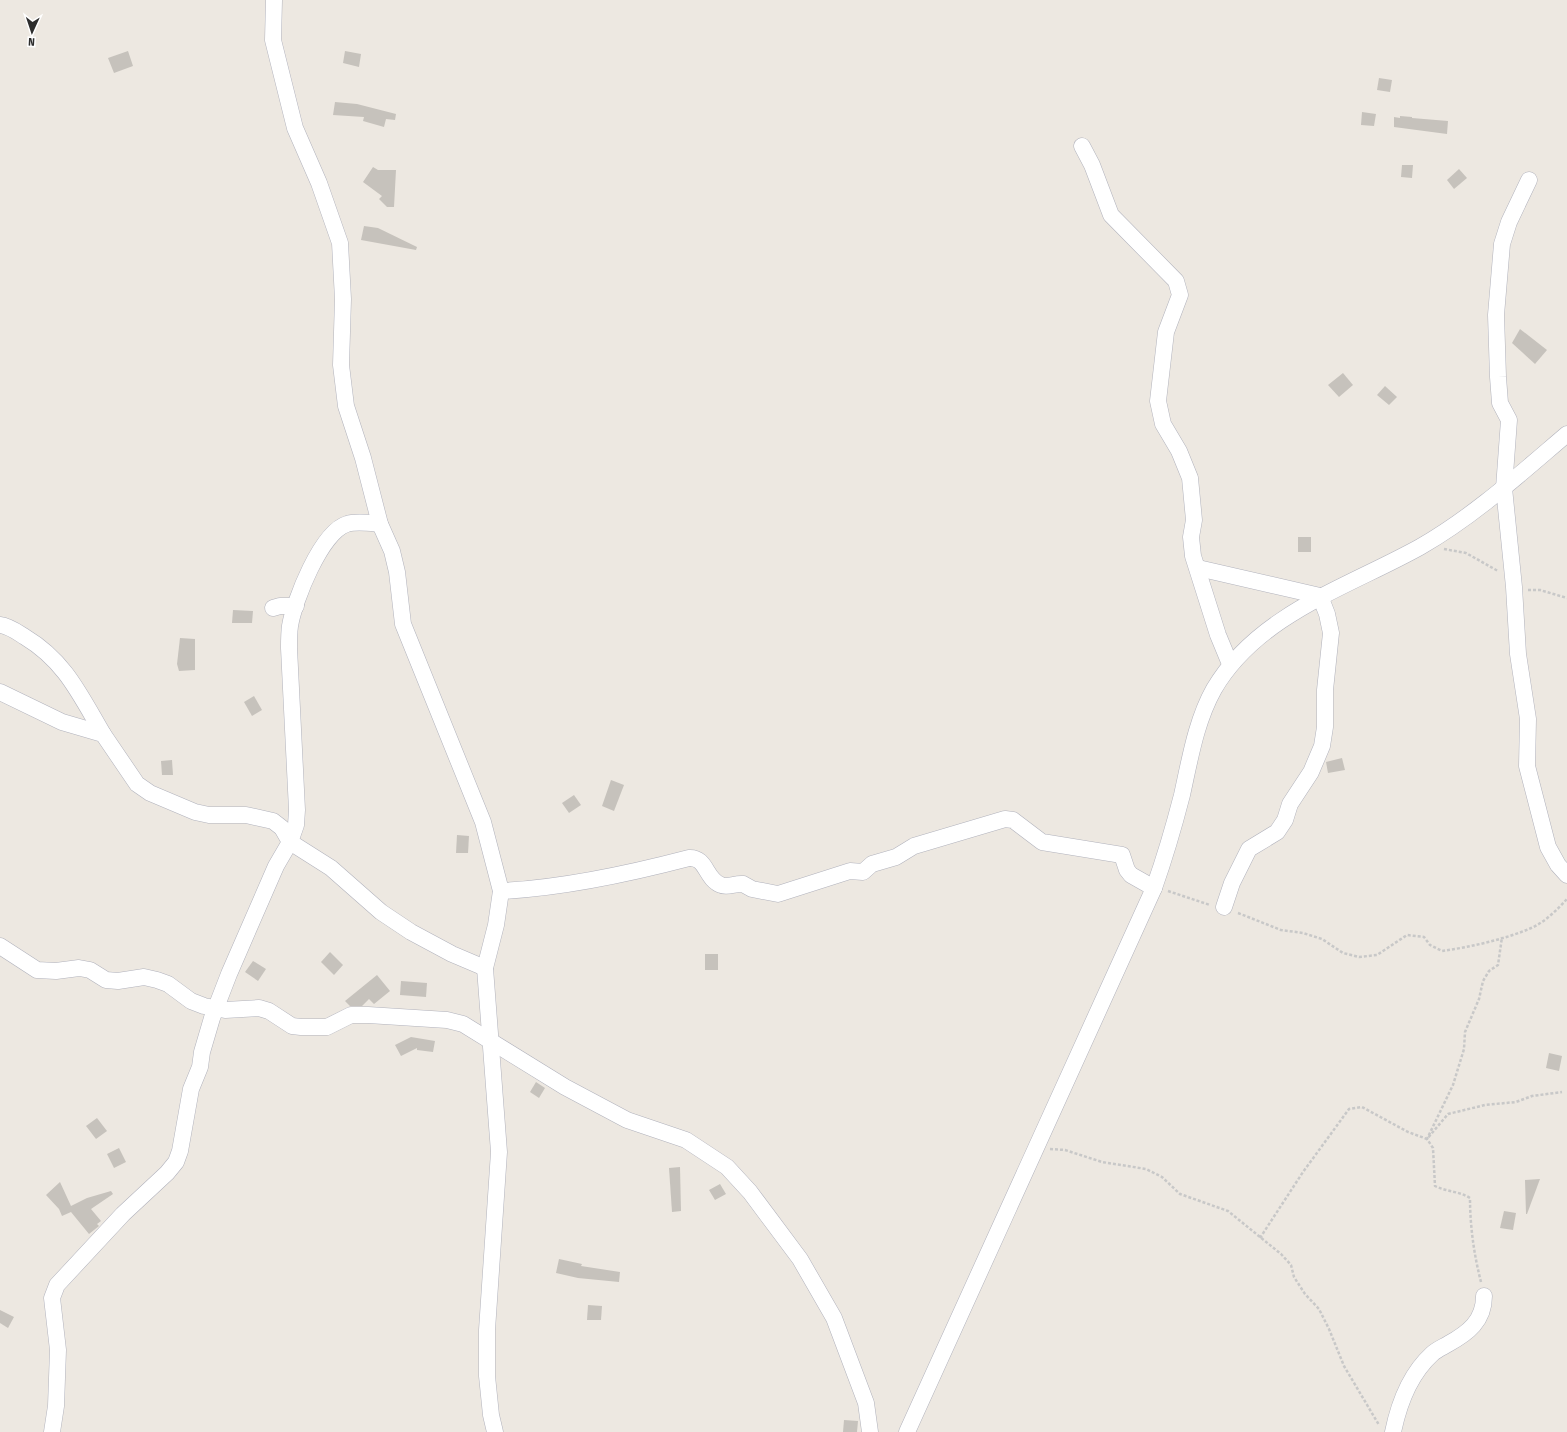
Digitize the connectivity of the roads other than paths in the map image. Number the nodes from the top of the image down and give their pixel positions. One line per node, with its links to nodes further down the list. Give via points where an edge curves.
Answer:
1 (274, 0): 6 (street, via 273,40 295,128 340,243 343,384 346,406)
2 (1082, 146): 7 (street, via 1111,215 1176,282 1180,295 1166,332 1158,402 1163,424 1179,451 1190,478 1194,520 1191,537)
3 (1530, 180): 5 (street, via 1509,222 1502,244 1496,315 1500,403 1509,420)
4 (1567, 434): 5 (street)
5 (1504, 488): 8 (street, via 1420,546); 16 (street, via 1518,654 1528,719 1527,766 1546,841 1558,865)
6 (380, 524): 9 (street, via 347,524 338,529 324,544 313,563); 18 (street, via 397,572 403,624 408,641 419,661 483,822)
7 (1198, 568): 8 (street); 12 (street, via 1218,635)
8 (1320, 596): 12 (street, via 1268,630); 19 (street, via 1331,633 1322,746 1311,772 1290,804 1285,820 1277,832 1249,849 1232,882)
9 (296, 606): 10 (street); 15 (street, via 290,626 289,648 297,810 296,825)
10 (273, 608)
11 (0, 625): 14 (street, via 37,644 59,663)
12 (1230, 664): 17 (street, via 1203,711 1172,836)
13 (0, 692): 14 (street, via 62,722)
14 (103, 734): 15 (street, via 137,784 150,793 209,816 246,815 273,821 282,828)
15 (290, 842): 21 (street, via 331,868 381,912 411,932); 22 (street, via 276,866)
16 (1567, 875)
17 (1154, 888): 18 (street, via 1131,875 1122,855 1042,842 1013,820 1005,819 914,846 896,858 872,864 863,872 850,871 778,894 752,889 743,884 725,886 715,883 701,861 696,858 627,875 614,875 546,888); 29 (street)
18 (501, 891): 21 (street, via 496,925)
19 (1224, 907)
20 (0, 946): 22 (street, via 37,970 79,968 90,970 106,980 157,980 168,984 191,1001)
21 (485, 968): 23 (street)
22 (216, 1009): 23 (street, via 259,1008 269,1011 292,1026 301,1028 327,1027 351,1015 446,1020 471,1028); 26 (street, via 202,1052 200,1067 191,1089 176,1162 118,1220 57,1285 54,1292 52,1298 58,1350 56,1406)
23 (490, 1043): 27 (street, via 499,1152 487,1330 487,1376); 28 (street, via 627,1120 686,1140 727,1167 750,1192 800,1259 834,1318 866,1403)
24 (1484, 1296): 25 (street, via 1480,1318 1465,1334 1433,1352 1414,1376)
25 (1386, 1429)
26 (52, 1432)
27 (495, 1432)
28 (870, 1432)
29 (907, 1432)

